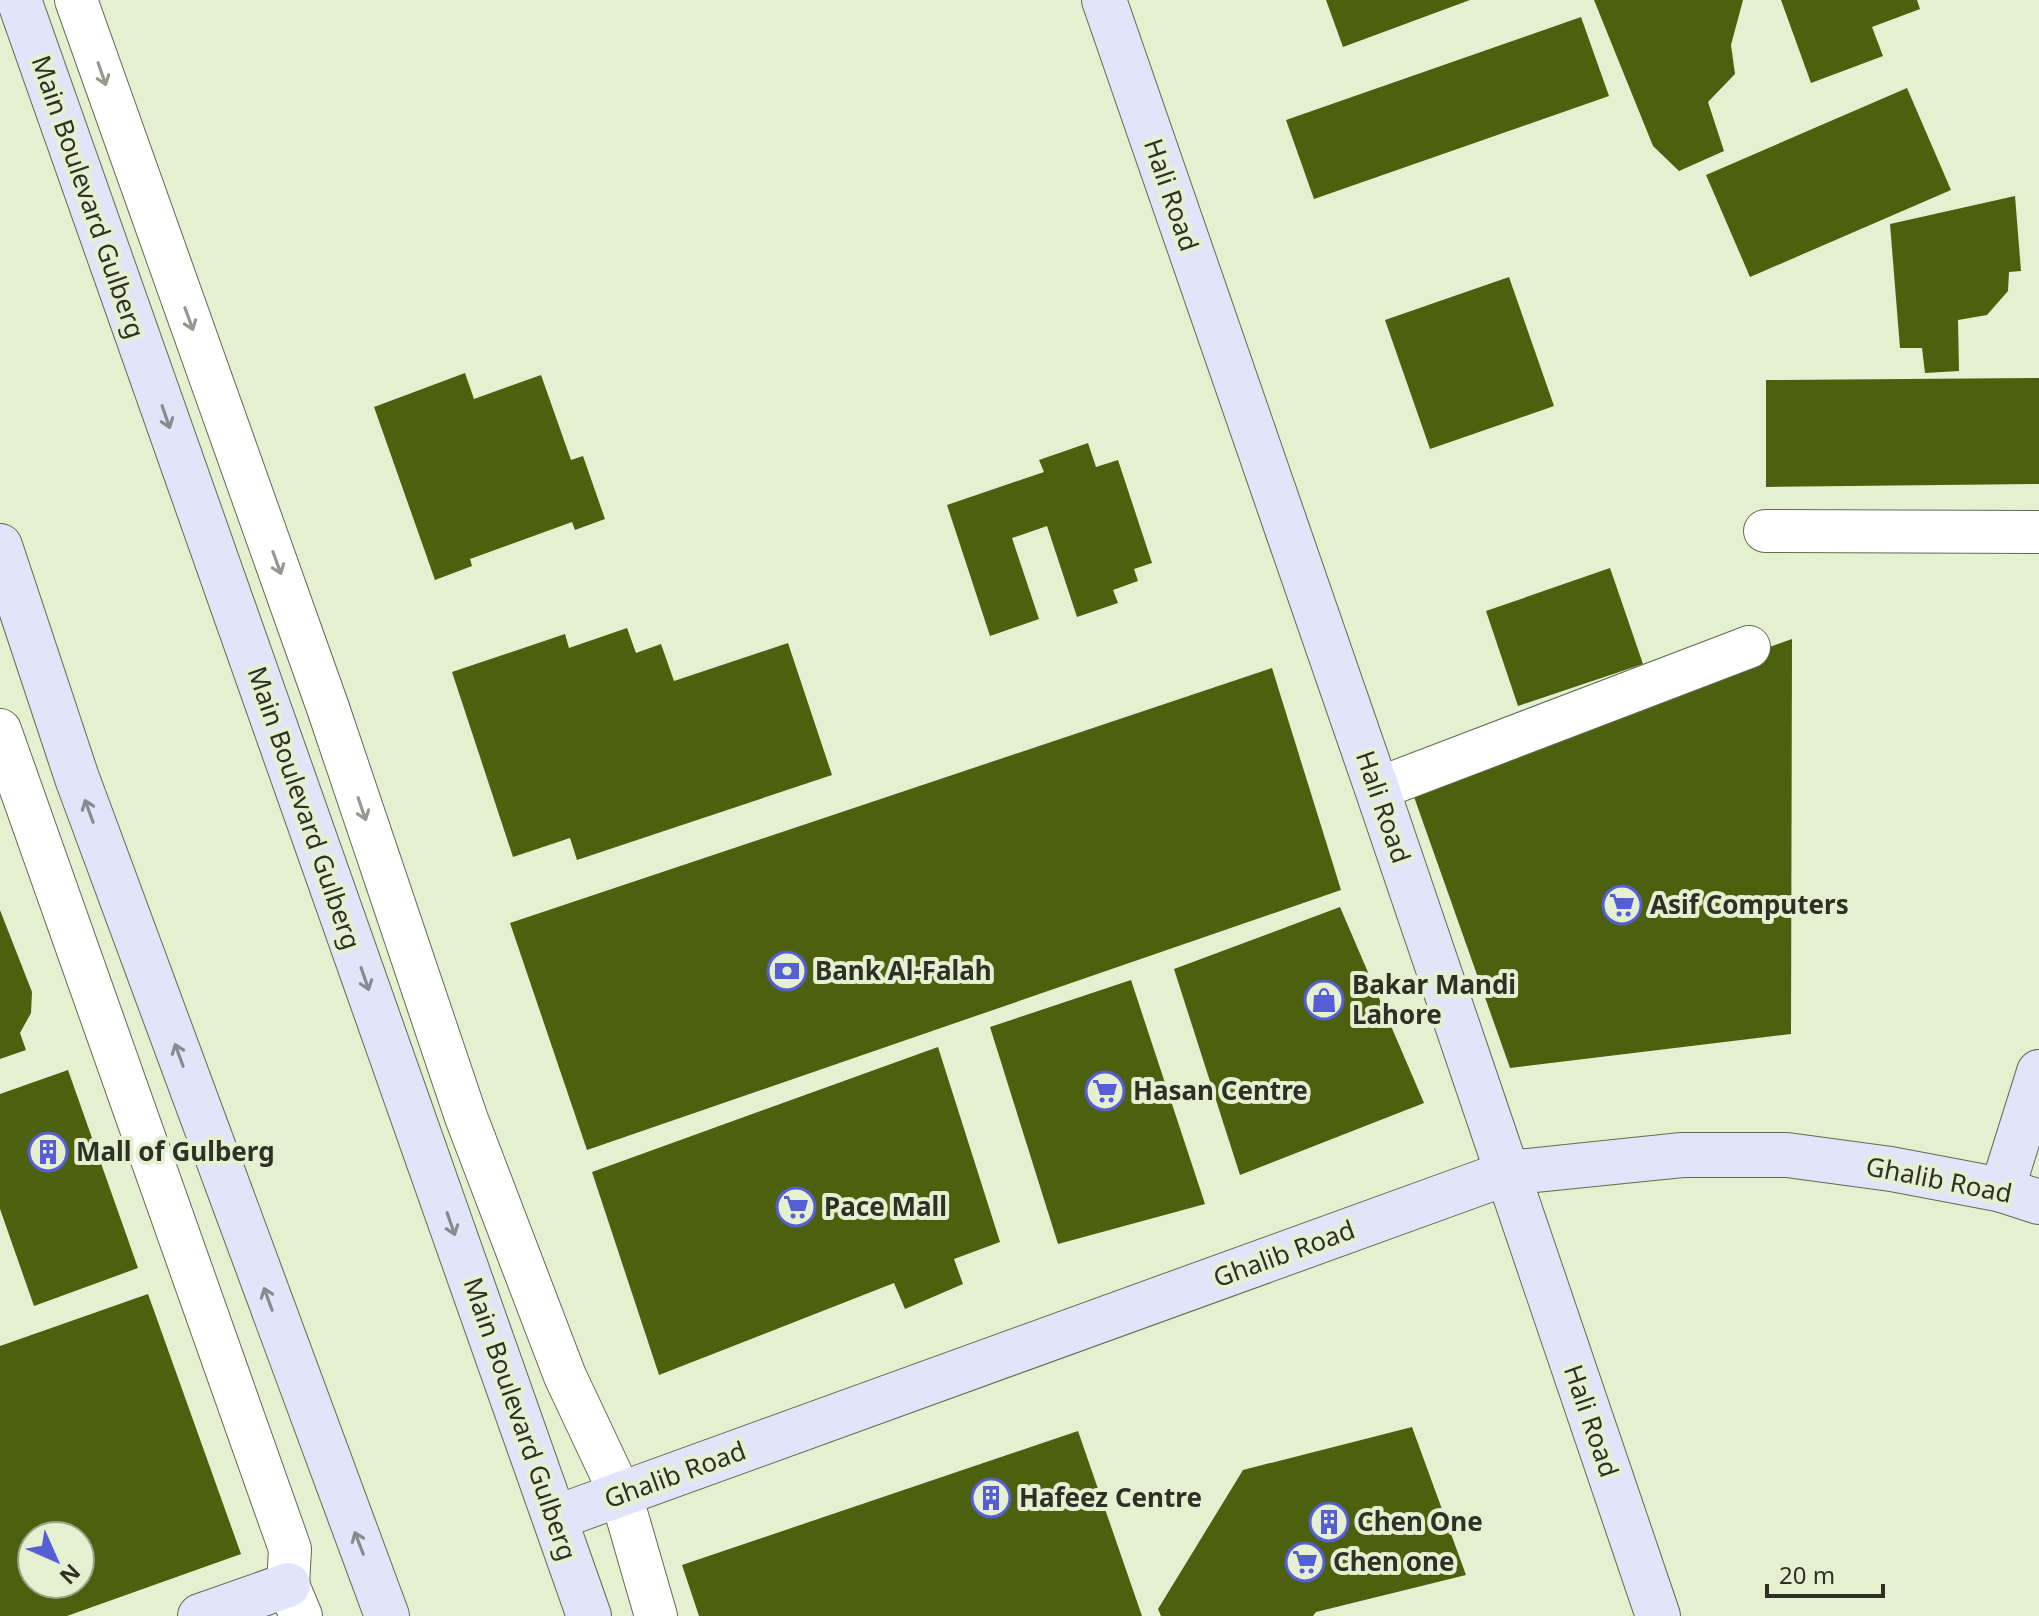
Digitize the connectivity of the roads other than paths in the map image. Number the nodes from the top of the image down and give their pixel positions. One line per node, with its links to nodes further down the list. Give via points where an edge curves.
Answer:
1 (19, 0): 14 (street, Main Boulevard Gulberg, one-way to 14)
2 (76, 0): 13 (street, one-way to 13, via 328,708 466,1117 565,1376)
3 (1104, 0): 9 (street, Hali Road)
4 (1765, 531): 5 (street)
5 (2039, 532)
6 (0, 546): 17 (street, one-way to 6, via 82,793)
7 (1749, 647): 9 (street)
8 (0, 730): 15 (street, via 290,1549)
9 (1377, 789): 11 (street, Hali Road)
10 (2039, 1072): 12 (street)
11 (1507, 1173): 12 (street, Ghalib Road, via 1682,1155 1787,1155 1891,1169); 13 (street, Ghalib Road); 20 (street, Hali Road)
12 (2021, 1196)
13 (621, 1495): 14 (street, Ghalib Road); 19 (street)
14 (555, 1518): 18 (street, Main Boulevard Gulberg)
15 (294, 1600): 16 (street)
16 (200, 1616)
17 (387, 1616)
18 (589, 1616)
19 (656, 1616)
20 (1658, 1616)

